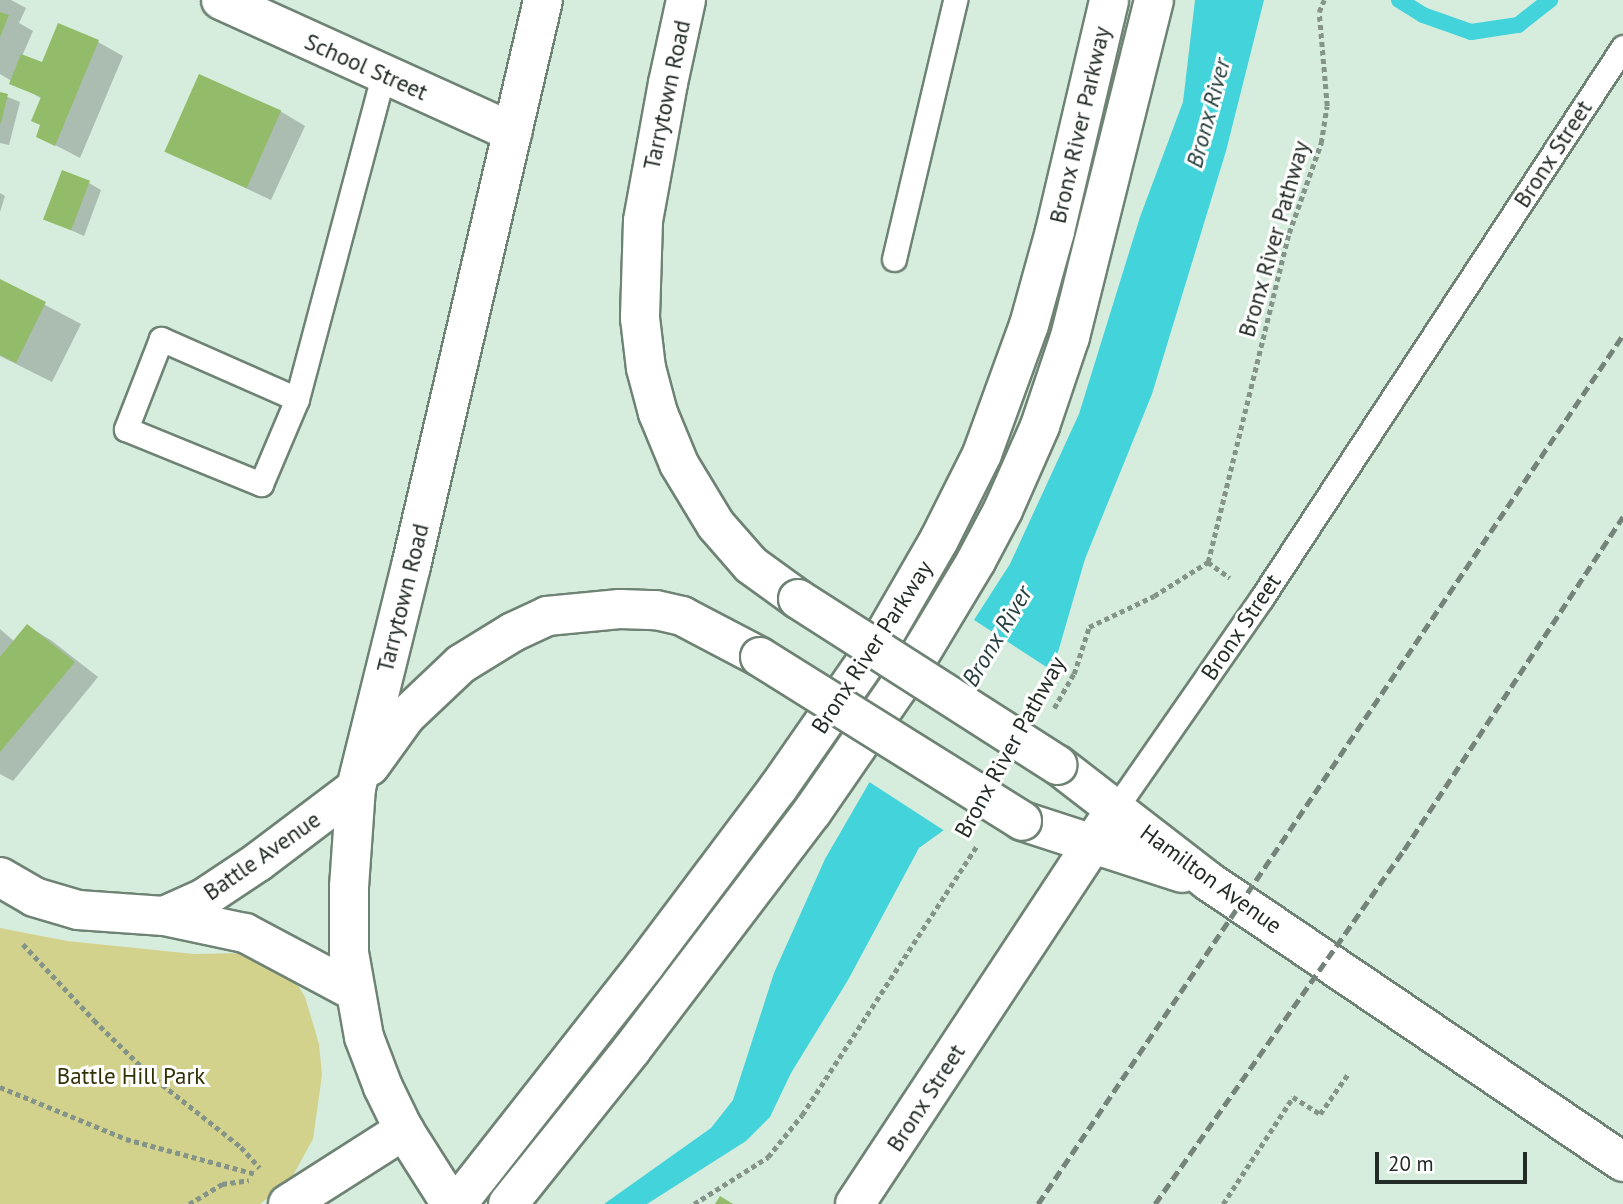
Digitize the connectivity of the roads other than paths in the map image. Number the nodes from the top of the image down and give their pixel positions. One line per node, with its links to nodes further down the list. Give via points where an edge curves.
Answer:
1 (221, 0): 8 (main road, School Street)
2 (543, 0): 9 (main road, Tarrytown Road)
3 (687, 0): 12 (main road, Tarrytown Road, via 643,221 640,318 646,368 679,464 716,525 751,565)
4 (955, 0): 10 (lane)
5 (1109, 0): 23 (main road, Bronx River Parkway, via 1029,324 982,454 940,540 883,637 778,788 645,965)
6 (1154, 0): 24 (main road, Bronx River Parkway, via 1084,289 1056,383 1022,469 976,561 916,661 812,812)
7 (1623, 47): 14 (lane, Bronx Street, via 1261,600)
8 (383, 75): 9 (main road, School Street); 11 (lane)
9 (512, 132): 13 (main road, Tarrytown Road)
10 (894, 259)
11 (297, 399): 11 (lane, via 261,484 126,429 161,338)
12 (798, 599): 14 (main road, Hamilton Avenue, bridge, via 1058,765)
13 (356, 788): 15 (main road, bridge, via 406,716 490,645 547,616 656,610 682,616 760,657 1022,821); 18 (main road, Battle Avenue, via 258,862 204,898); 19 (main road, Tarrytown Road, via 349,887)
14 (1115, 809): 15 (main road, Bronx Street); 17 (main road, Hamilton Avenue)
15 (1092, 844): 17 (main road); 25 (main road, Bronx Street)
16 (0, 877): 18 (main road, Battle Avenue, via 34,897 78,910)
17 (1208, 881): 21 (main road, Hamilton Avenue)
18 (164, 916): 19 (main road, Battle Avenue, via 244,933)
19 (354, 991): 20 (main road, Tarrytown Road, via 364,1037)
20 (404, 1130): 22 (main road); 23 (main road, Tarrytown Road)
21 (1623, 1162)
22 (277, 1191)
23 (448, 1199)
24 (508, 1204)
25 (855, 1204)

